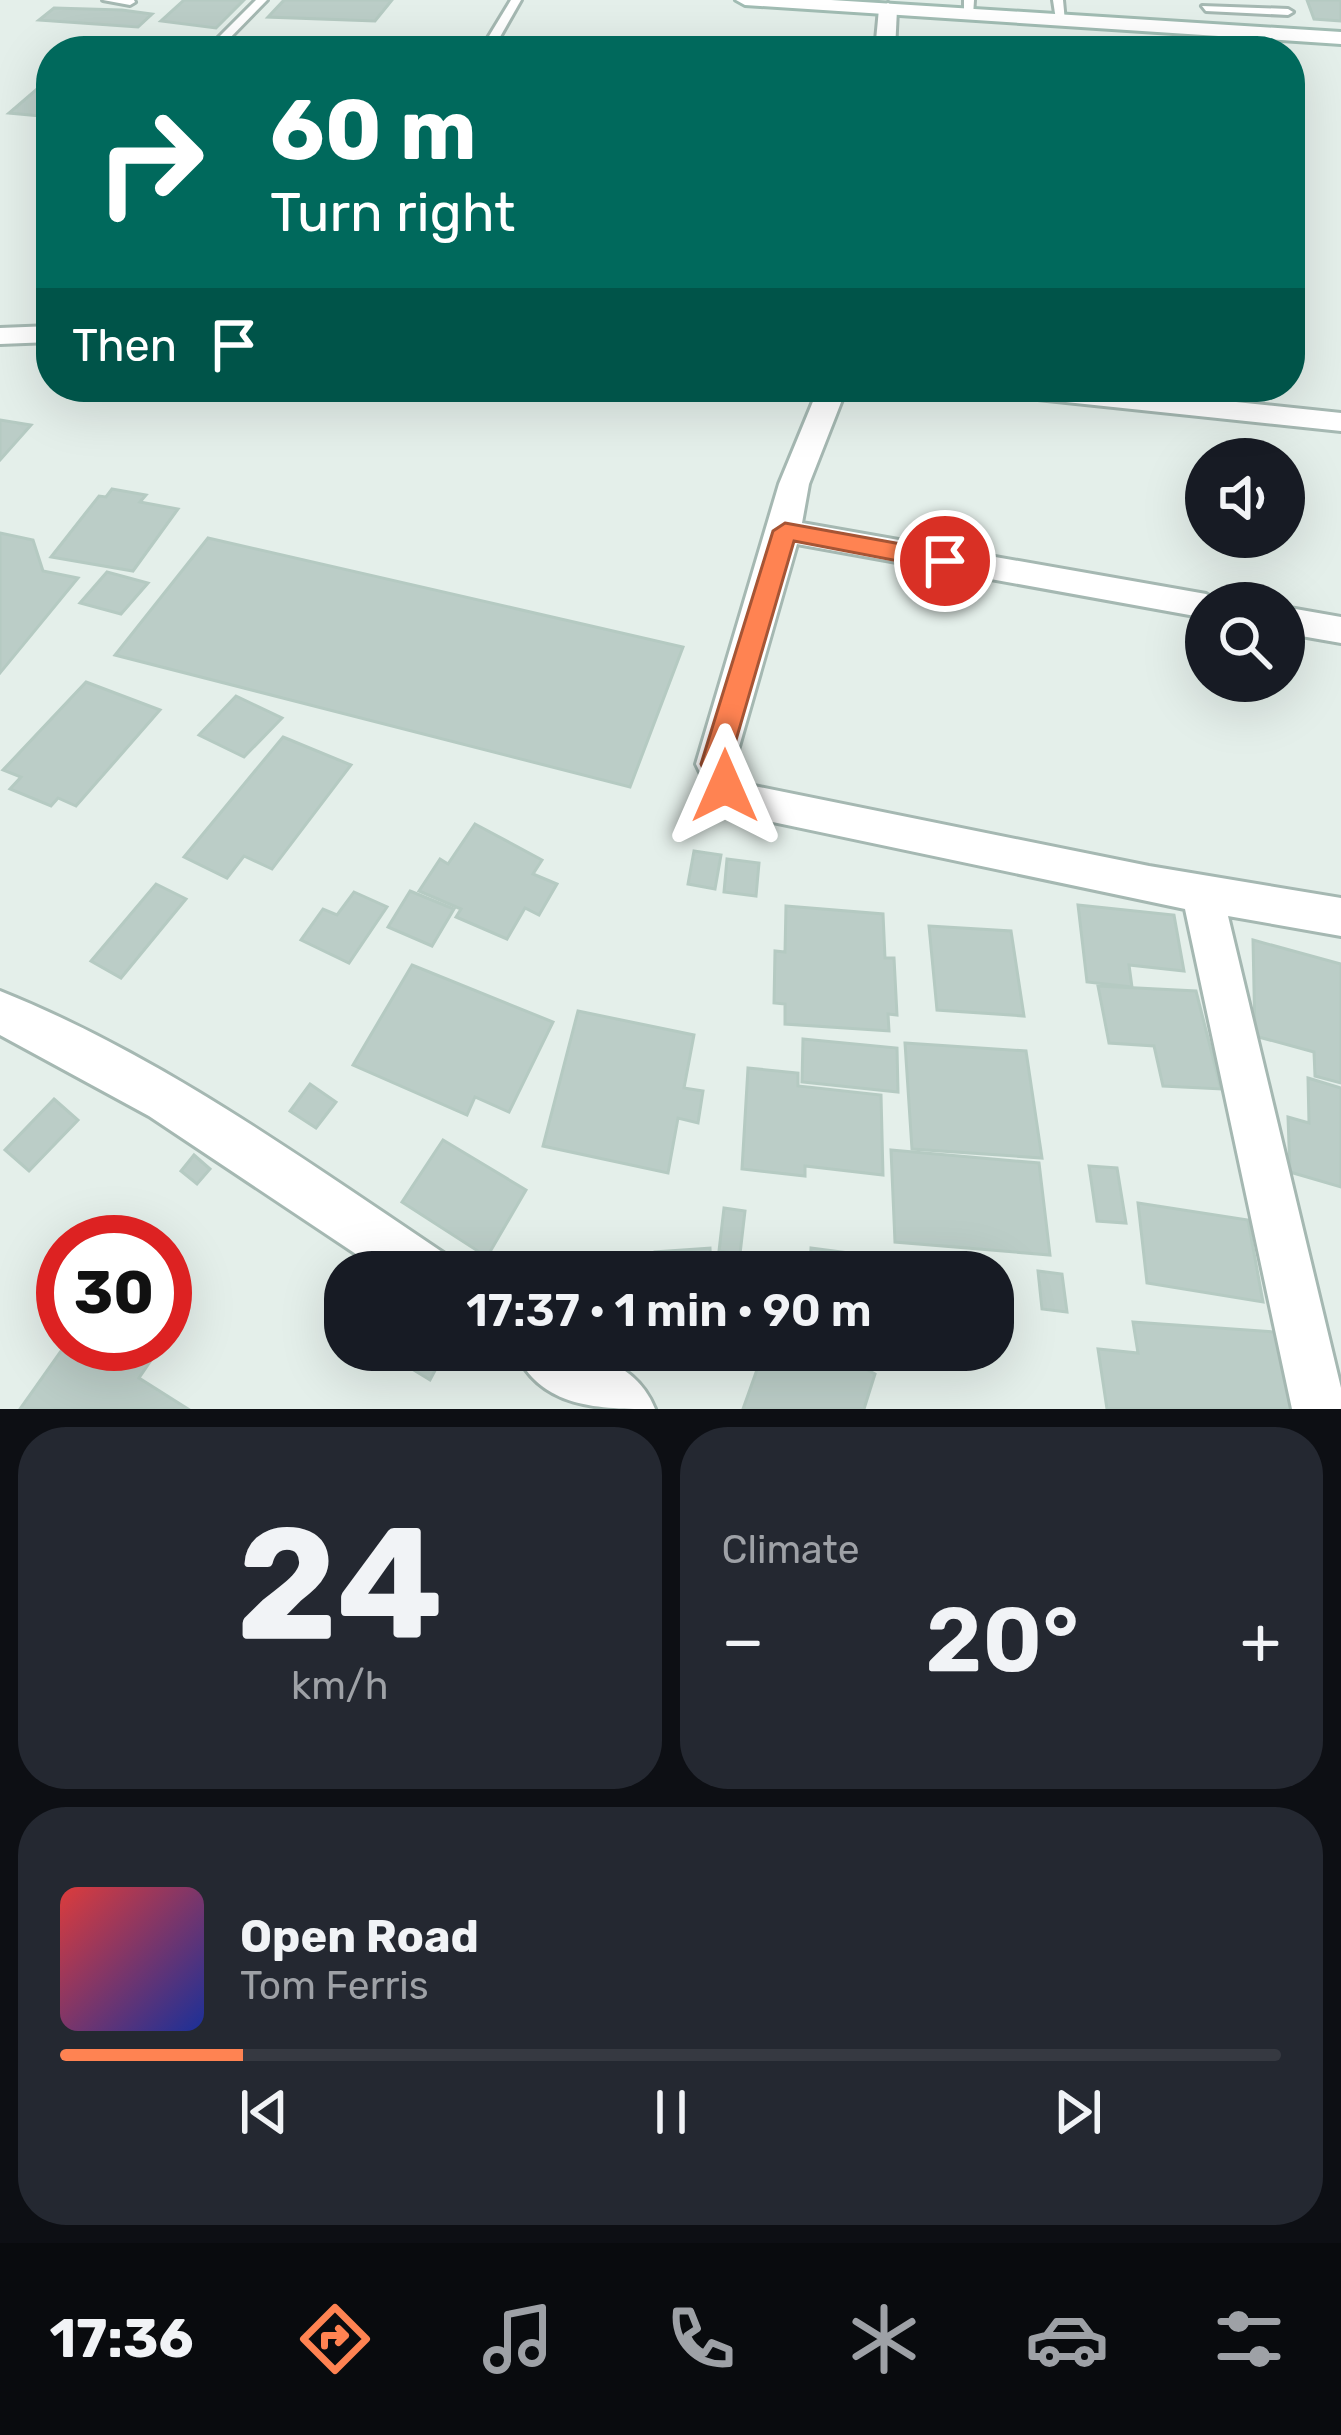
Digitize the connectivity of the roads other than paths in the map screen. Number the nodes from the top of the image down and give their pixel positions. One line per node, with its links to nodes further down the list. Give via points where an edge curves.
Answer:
1 (108, 0): 7 (lane)
2 (262, 0): 14 (lane)
3 (516, 0): 15 (lane)
4 (745, 0): 9 (street)
5 (1044, 0): 11 (lane)
6 (1279, 0): 12 (lane)
7 (130, 2)
8 (1205, 4): 12 (lane); 13 (lane)
9 (889, 5): 10 (street); 16 (street)
10 (969, 7): 11 (street)
11 (1059, 7): 13 (street)
12 (1288, 12): 17 (lane)
13 (1210, 30): 17 (street)
14 (226, 36)
15 (495, 36)
16 (886, 36)
17 (1304, 36)
18 (1305, 36): 19 (street)
19 (1341, 38)
20 (36, 335): 21 (street)
21 (0, 336)
22 (827, 402): 25 (street)
23 (1151, 402): 24 (street)
24 (1341, 422)
25 (785, 531): 26 (street); 29 (street, via 715,764 725,786 745,800)
26 (1185, 602)
27 (1305, 624): 28 (street)
28 (1341, 630)
29 (1204, 895): 30 (street); 35 (street)
30 (1341, 917)
31 (0, 1012): 32 (street, via 203,1120)
32 (396, 1251)
33 (572, 1371): 34 (street)
34 (628, 1409)
35 (1319, 1409)

